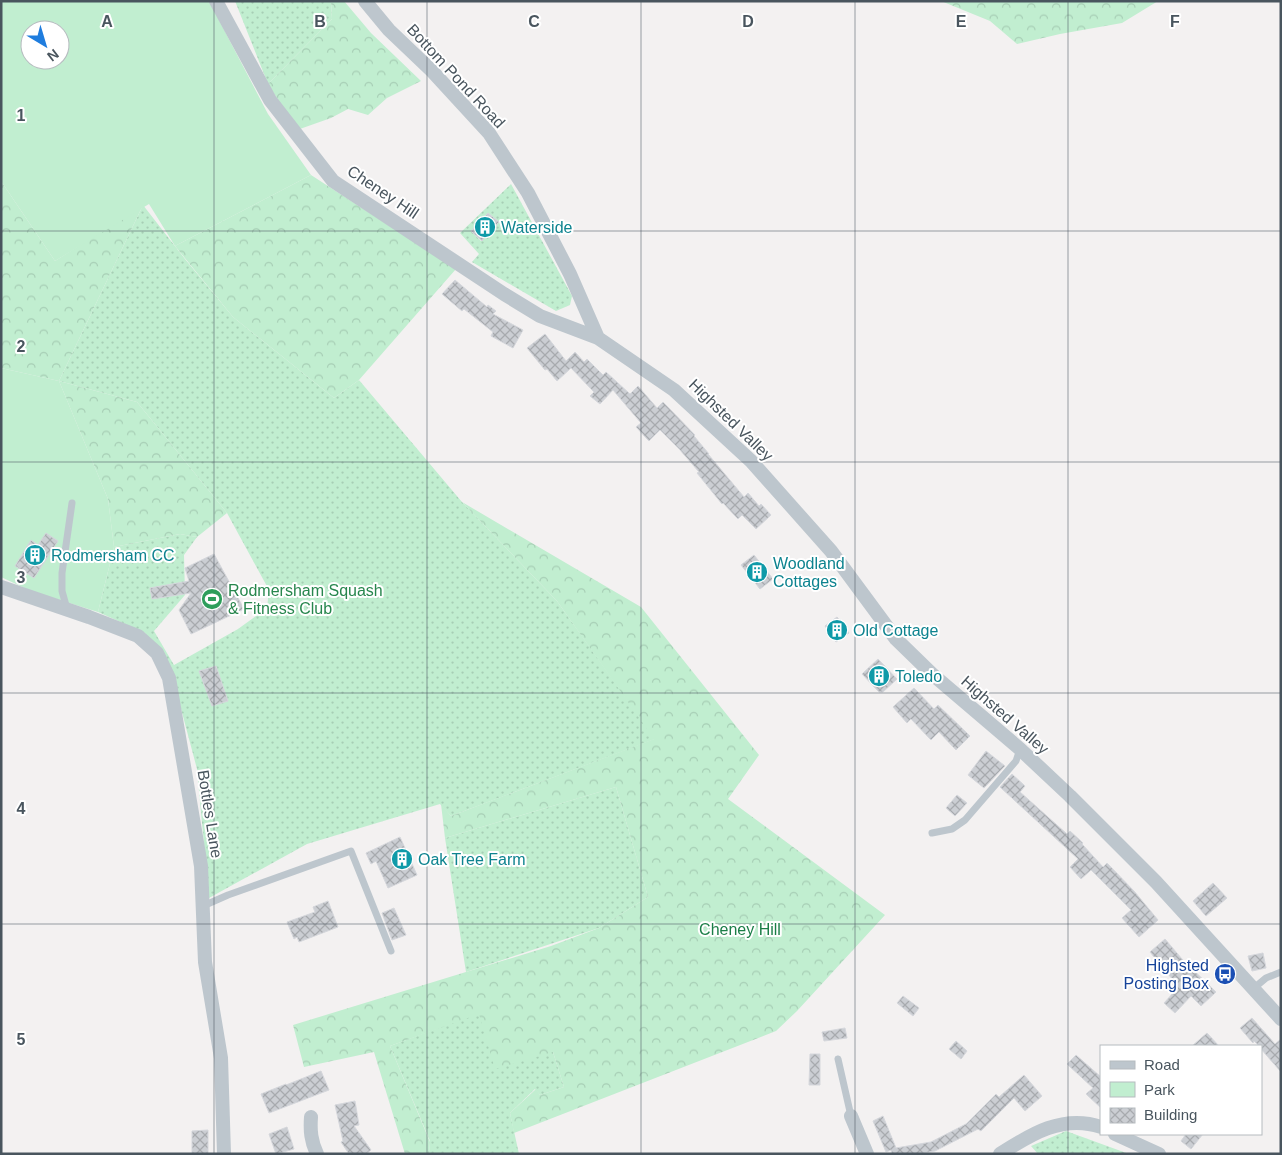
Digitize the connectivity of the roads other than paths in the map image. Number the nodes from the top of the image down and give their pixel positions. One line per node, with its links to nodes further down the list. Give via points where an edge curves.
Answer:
1 (216, 1): 3 (street, Cheney Hill, via 270,100 333,180 526,308)
2 (366, 1): 3 (street, Bottom Pond Road, via 389,30 489,133 528,193 570,274)
3 (598, 338): 7 (street, Highsted Valley, via 674,390 751,461 831,551 896,639)
4 (72, 504): 6 (lane, via 62,573)
5 (1, 587): 6 (street, Bottles Lane)
6 (67, 609): 9 (street, Bottles Lane, via 138,636 157,653 169,678 201,866)
7 (1020, 749): 8 (lane, via 1016,761 965,820 952,829); 12 (street, Highsted Valley, via 1156,882)
8 (932, 833)
9 (203, 906): 10 (lane, via 351,851); 19 (street, Bottles Lane, via 205,962 221,1058)
10 (392, 951)
11 (1281, 972): 12 (lane)
12 (1254, 988): 13 (street, Highsted Valley)
13 (1281, 1019)
14 (838, 1059): 15 (lane)
15 (851, 1116): 21 (street)
16 (311, 1117): 20 (street, via 310,1132)
17 (1100, 1127): 22 (street, via 1064,1122 1027,1137)
18 (1117, 1135): 23 (street)
19 (224, 1154)
20 (317, 1154)
21 (867, 1154)
22 (1000, 1154)
23 (1159, 1154)

